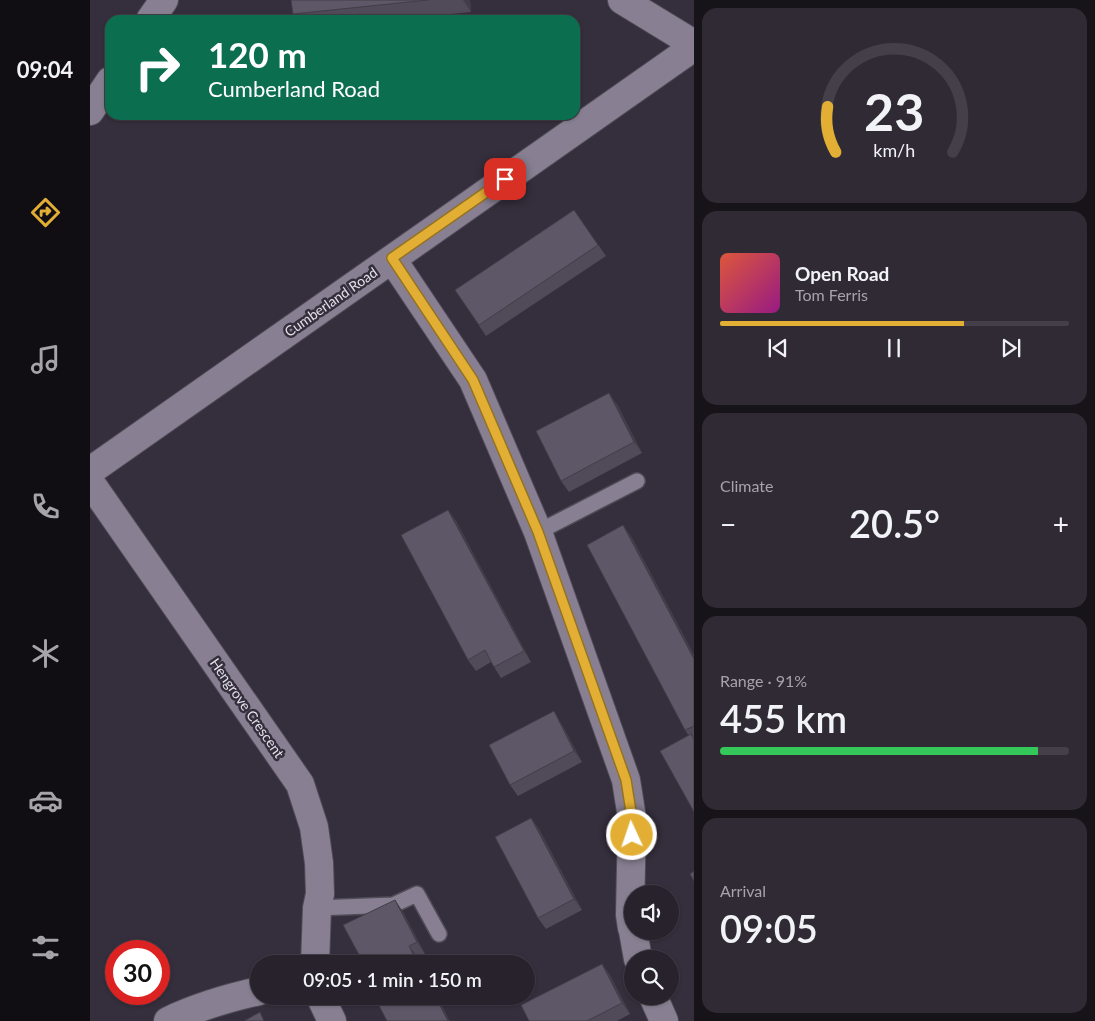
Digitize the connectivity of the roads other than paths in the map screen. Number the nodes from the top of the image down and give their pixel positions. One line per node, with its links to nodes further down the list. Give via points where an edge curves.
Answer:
1 (164, 0): 3 (street)
2 (622, 0): 4 (street)
3 (154, 15)
4 (694, 45): 7 (street, Cumberland Road)
5 (105, 88): 6 (street)
6 (90, 111)
7 (392, 258): 8 (street, Cumberland Road); 11 (street, via 473,380)
8 (90, 471)
9 (637, 481): 11 (lane)
10 (90, 482): 13 (street, Hengrove Crescent, via 300,784 317,845 320,894)
11 (538, 532): 12 (street, via 626,780 632,818)
12 (631, 885)
13 (317, 908): 14 (lane, via 393,905 418,894); 15 (street, Hengrove Crescent)
14 (439, 934)
15 (315, 955)
16 (250, 993): 19 (street)
17 (324, 1005): 20 (street)
18 (657, 1005): 21 (street)
19 (168, 1021)
20 (332, 1021)
21 (664, 1021)

